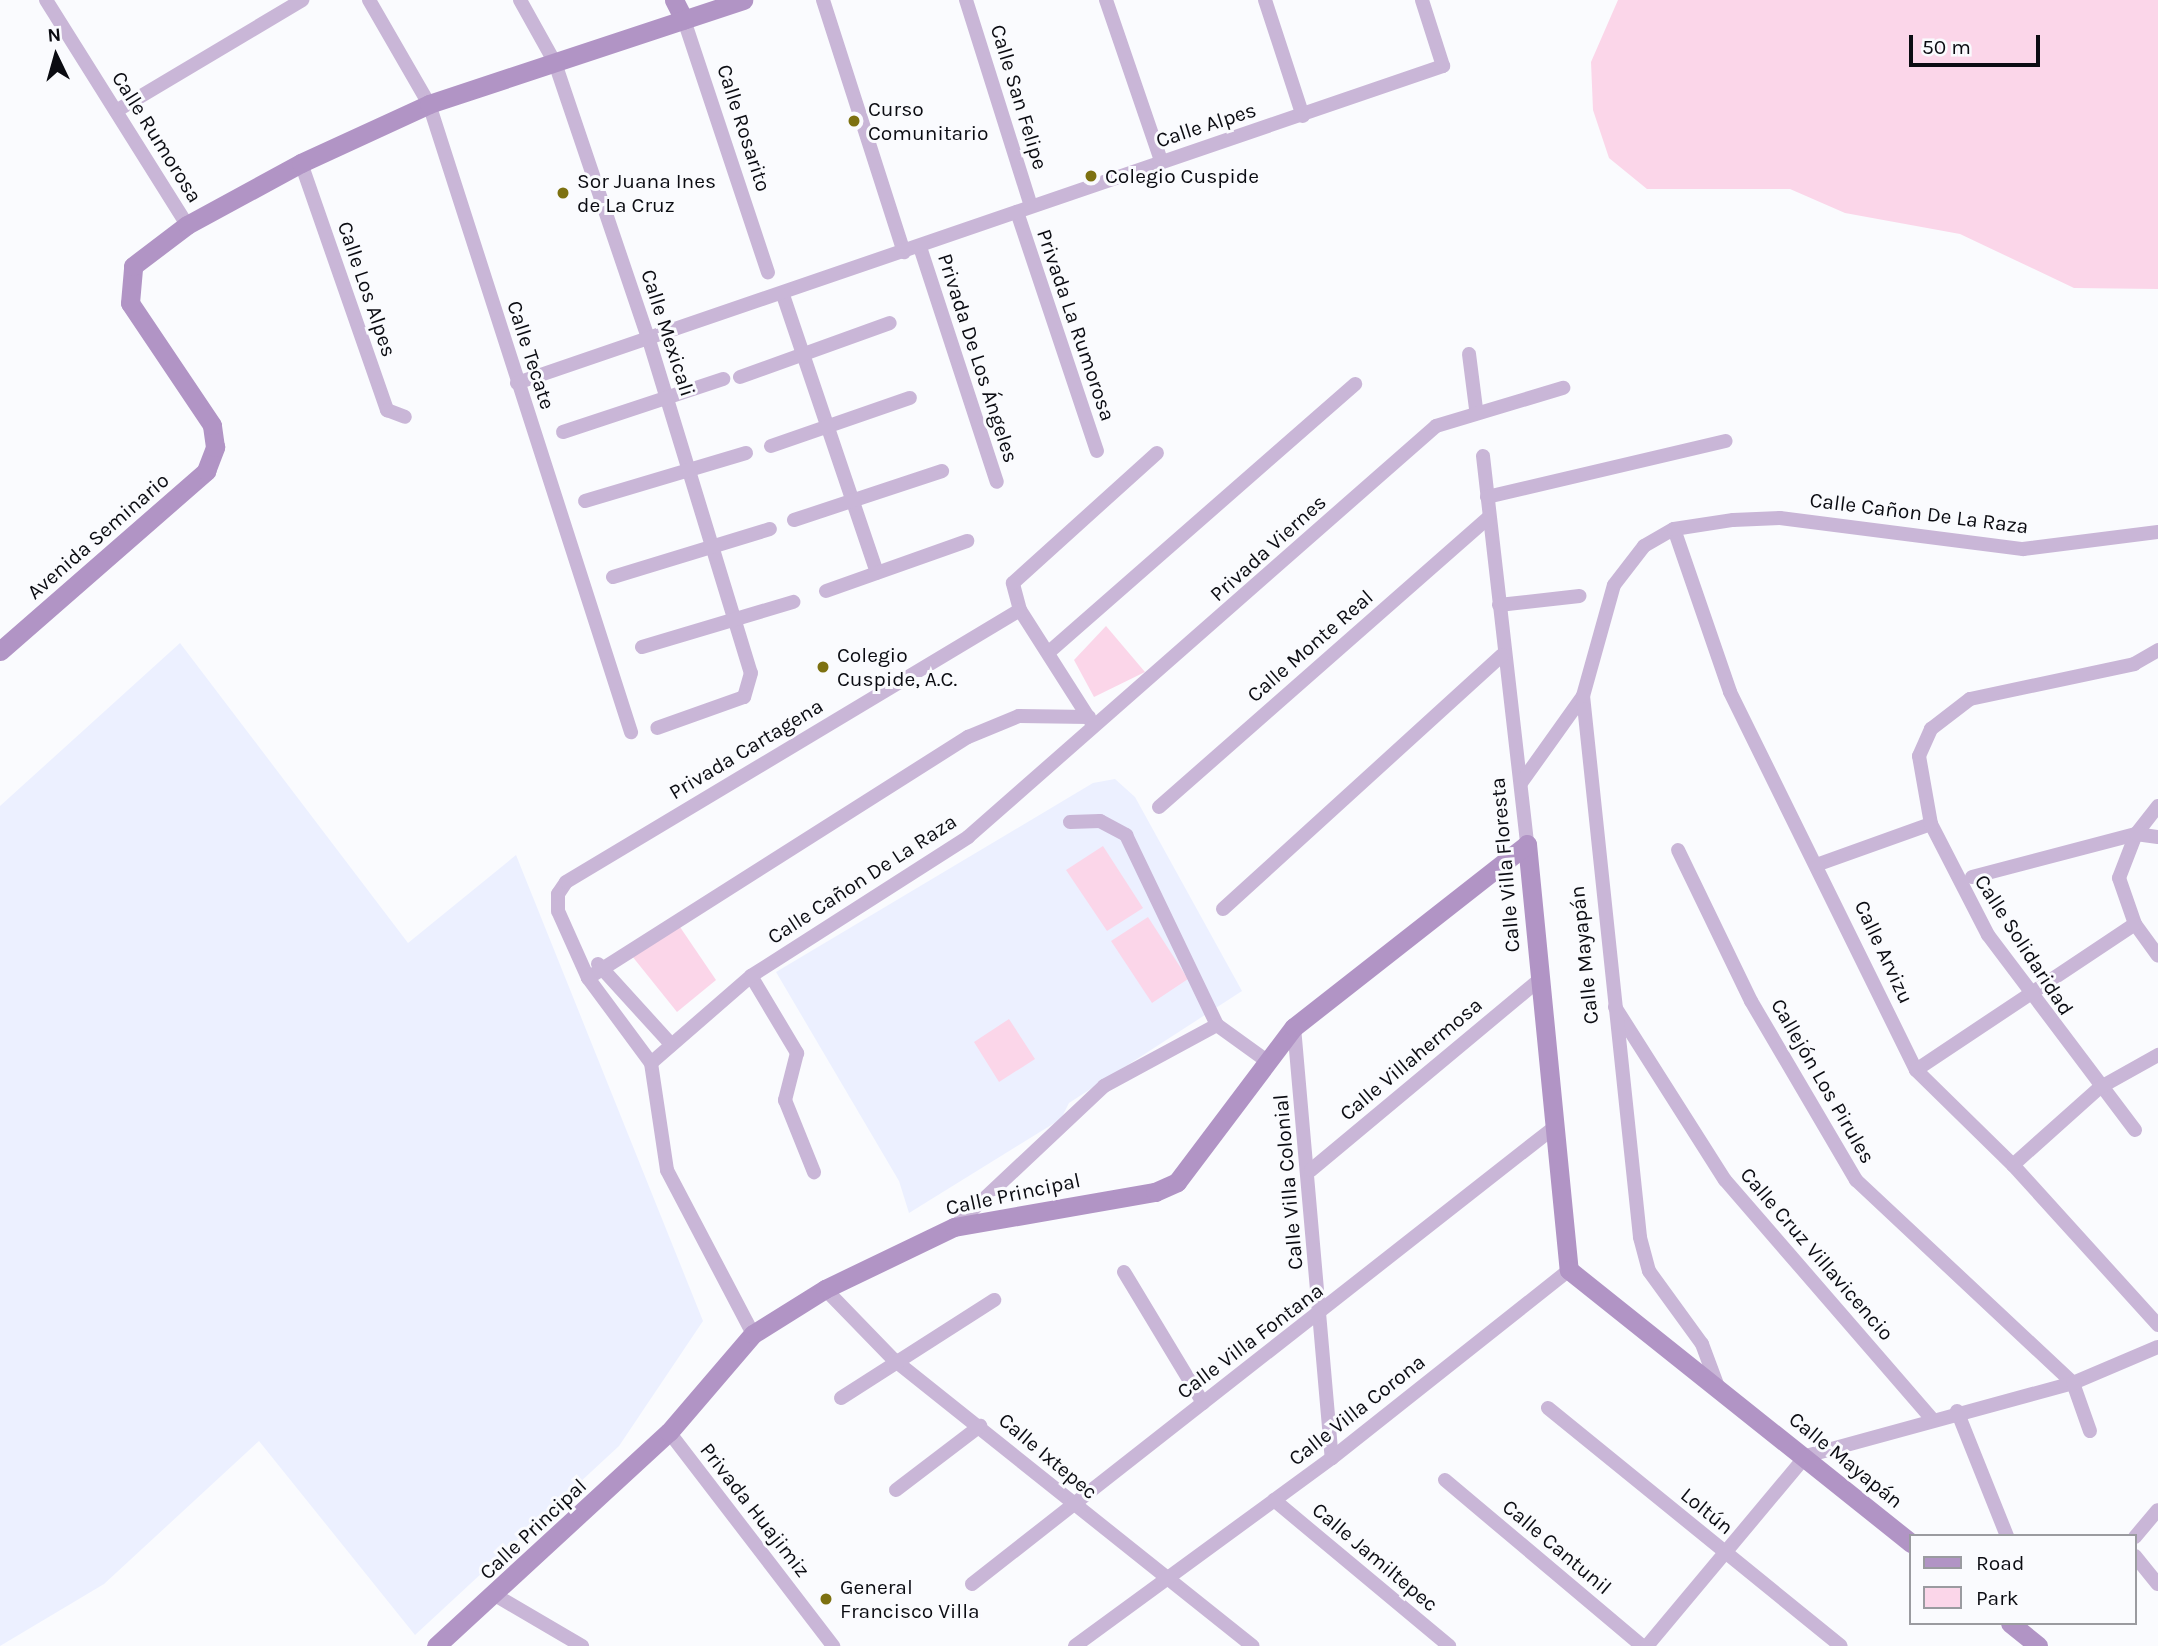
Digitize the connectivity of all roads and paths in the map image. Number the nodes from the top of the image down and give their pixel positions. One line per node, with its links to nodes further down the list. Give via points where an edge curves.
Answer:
1 (46, 0): 15 (street, Calle Rumorosa)
2 (302, 0): 15 (street)
3 (369, 0): 14 (street, Calle Tecate)
4 (520, 0): 13 (street, Calle Mexicali)
5 (674, 0): 12 (street, Calle Rosarito)
6 (744, 0): 12 (street)
7 (823, 0): 22 (street)
8 (966, 0): 19 (street, Calle San Felipe)
9 (1106, 0): 17 (street)
10 (1265, 0): 16 (street)
11 (1422, 0): 16 (street, Calle Alpes, via 1444,66)
12 (684, 20): 13 (street); 23 (street, Calle Rosarito)
13 (555, 63): 14 (street); 26 (street, Calle Mexicali)
14 (429, 104): 18 (street); 31 (street, Calle Tecate)
15 (116, 111): 20 (street, Calle Rumorosa)
16 (1303, 116): 17 (street, Calle Alpes)
17 (1161, 161): 19 (street, Calle Alpes)
18 (300, 163): 20 (street); 37 (street, Calle Los Alpes, via 387,410)
19 (1024, 209): 21 (street, Calle Alpes); 42 (street, Privada La Rumorosa)
20 (187, 225): 69 (street, Avenida Seminario, via 133,265 128,286 130,303 212,425 215,447 206,471)
21 (920, 247): 22 (street, Calle Alpes); 48 (street, Privada De Los Ángeles)
22 (904, 252): 24 (street, Calle Alpes)
23 (768, 272)
24 (783, 295): 26 (street, Calle Alpes); 27 (street)
25 (890, 323): 27 (street)
26 (649, 340): 31 (street, Calle Alpes); 34 (street, Calle Mexicali)
27 (800, 353): 29 (street); 38 (street)
28 (1469, 354): 36 (street)
29 (740, 377)
30 (723, 379): 34 (street)
31 (517, 383): 76 (street, Calle Tecate)
32 (1355, 384): 70 (street)
33 (1563, 388): 36 (street, Privada Viernes)
34 (666, 395): 39 (street); 46 (street, Calle Mexicali)
35 (910, 398): 38 (street)
36 (1476, 409): 75 (street, Privada Viernes, via 1436,426)
37 (405, 417)
38 (828, 425): 41 (street); 50 (street)
39 (563, 432)
40 (1726, 442): 49 (street)
41 (771, 446)
42 (1097, 451)
43 (746, 453): 46 (street)
44 (1157, 453): 65 (street, via 1013,583)
45 (1483, 456): 49 (street, Calle Villa Floresta)
46 (689, 468): 51 (street); 58 (street, Calle Mexicali)
47 (942, 471): 50 (street)
48 (997, 482)
49 (1487, 497): 52 (street, Calle Villa Floresta)
50 (851, 498): 53 (street); 59 (street)
51 (584, 501)
52 (1489, 517): 64 (street, Calle Villa Floresta); 79 (street, Calle Monte Real)
53 (794, 520)
54 (770, 529): 58 (street)
55 (1674, 529): 56 (street, Calle Cañon De La Raza, via 1780,518 2023,549); 72 (street, Calle Mayapán, via 1624,566); 86 (street, Calle Arvizu, via 1730,692)
56 (2158, 532)
57 (967, 541): 59 (street)
58 (712, 544): 60 (street); 66 (street, Calle Mexicali)
59 (877, 572): 61 (street)
60 (613, 577)
61 (826, 591)
62 (1579, 596): 64 (street)
63 (793, 602): 66 (street)
64 (1499, 605): 71 (street, Calle Villa Floresta)
65 (1020, 610): 70 (street); 91 (street, Privada Cartagena, via 566,881 558,911)
66 (735, 618): 67 (street); 74 (street, Calle Mexicali, via 752,687 744,697)
67 (642, 647)
68 (2158, 650): 81 (street, Calle Solidaridad, via 2134,664 1970,699 1947,712 1919,756)
69 (0, 651)
70 (1049, 652): 73 (street)
71 (1502, 655): 77 (street, Calle Villa Floresta); 88 (street)
72 (1583, 696): 77 (street); 97 (street, Calle Mayapán)
73 (1089, 717): 75 (street); 92 (street, via 1019,716 968,737)
74 (657, 728)
75 (1096, 730): 93 (street, Calle Cañon De La Raza, via 968,837)
76 (631, 732)
77 (1521, 783): 84 (street, Calle Villa Floresta)
78 (2158, 806): 82 (street)
79 (1159, 807)
80 (1070, 822): 98 (street, via 1100,821 1126,835)
81 (1931, 824): 86 (street); 96 (street, Calle Solidaridad, via 1968,901)
82 (2136, 834): 83 (street); 87 (street); 89 (street, via 2119,878)
83 (2158, 837)
84 (1527, 844): 95 (street, Calle Villa Floresta); 99 (street, Calle Principal)
85 (1678, 850): 121 (street, Callejón Los Pirules, via 1751,1001 1857,1180)
86 (1819, 864): 104 (street, Calle Arvizu)
87 (1972, 877)
88 (1223, 909)
89 (2135, 924): 90 (street); 96 (street)
90 (2158, 956)
91 (581, 957): 92 (street); 94 (street, Privada Cartagena)
92 (604, 967): 94 (street); 100 (street)
93 (751, 976): 100 (street, Calle Cañon De La Raza); 110 (street, via 797,1054 785,1100)
94 (588, 978): 103 (street, Privada Cartagena)
95 (1539, 979): 106 (street, Calle Villa Floresta); 109 (street, Calle Villahermosa)
96 (2029, 997): 104 (street); 105 (street, Calle Solidaridad)
97 (1612, 1003): 122 (street, Calle Mayapán, via 1649,1271 1702,1344); 127 (street, Calle Cruz Villavicencio, via 1741,1202)
98 (1217, 1025): 102 (street); 111 (street, via 1104,1086)
99 (1294, 1027): 102 (street, Calle Principal); 109 (street, Calle Villa Colonial)
100 (670, 1043): 103 (street, Calle Cañon De La Raza)
101 (2158, 1055): 105 (street)
102 (1267, 1061): 111 (street, Calle Principal, via 1177,1182 1155,1192)
103 (651, 1063): 118 (street, Privada Cartagena, via 667,1170)
104 (1916, 1070): 108 (street, Calle Arvizu)
105 (2099, 1088): 107 (street, Calle Solidaridad); 108 (street)
106 (1552, 1129): 112 (street, Calle Villa Floresta); 116 (street, Calle Villa Fontana)
107 (2135, 1130)
108 (2013, 1165): 117 (street, Calle Arvizu)
109 (1311, 1170): 116 (street, Calle Villa Colonial)
110 (814, 1172)
111 (954, 1227): 114 (street, Calle Principal)
112 (1569, 1270): 122 (street, Calle Mayapán); 132 (street, Calle Villa Corona)
113 (1124, 1272): 124 (street)
114 (825, 1289): 118 (street, Calle Principal); 120 (street, Calle Ixtepec)
115 (994, 1300): 120 (street)
116 (1319, 1315): 124 (street, Calle Villa Fontana); 132 (street, Calle Villa Colonial)
117 (2158, 1325)
118 (753, 1334): 130 (street, Calle Principal)
119 (2158, 1347): 121 (street)
120 (893, 1359): 123 (street); 128 (street, Calle Ixtepec)
121 (2073, 1383): 126 (street); 129 (street)
122 (1718, 1387): 131 (street, Calle Mayapán)
123 (841, 1398)
124 (1203, 1403): 136 (street, Calle Villa Fontana)
125 (1548, 1408): 141 (street, Loltún)
126 (1957, 1411): 127 (street); 138 (street)
127 (1932, 1419): 131 (street)
128 (980, 1426): 134 (street); 136 (street, Calle Ixtepec)
129 (2090, 1431)
130 (669, 1432): 146 (street, Calle Principal); 150 (street, Privada Huajimiz)
131 (1806, 1456): 140 (street, Calle Mayapán); 141 (street)
132 (1332, 1458): 135 (street, Calle Villa Corona)
133 (1445, 1480): 154 (street, Calle Cantunil)
134 (895, 1490)
135 (1275, 1500): 143 (street, Calle Villa Corona); 153 (street, Calle Jamiltepec)
136 (1072, 1504): 143 (street, Calle Ixtepec); 144 (street, Calle Villa Fontana)
137 (2158, 1510): 139 (street)
138 (2006, 1534)
139 (2137, 1535)
140 (1910, 1542)
141 (1723, 1550): 154 (street); 155 (street, Loltún)
142 (2137, 1558): 145 (street)
143 (1167, 1578): 151 (street, Calle Villa Corona); 152 (street, Calle Ixtepec)
144 (972, 1584)
145 (2158, 1584)
146 (495, 1595): 148 (street, Calle Principal); 149 (street)
147 (2012, 1625): 156 (street)
148 (436, 1646)
149 (582, 1646)
150 (834, 1646)
151 (1074, 1646)
152 (1252, 1646)
153 (1449, 1646)
154 (1645, 1646)
155 (1841, 1646)
156 (2038, 1646)

